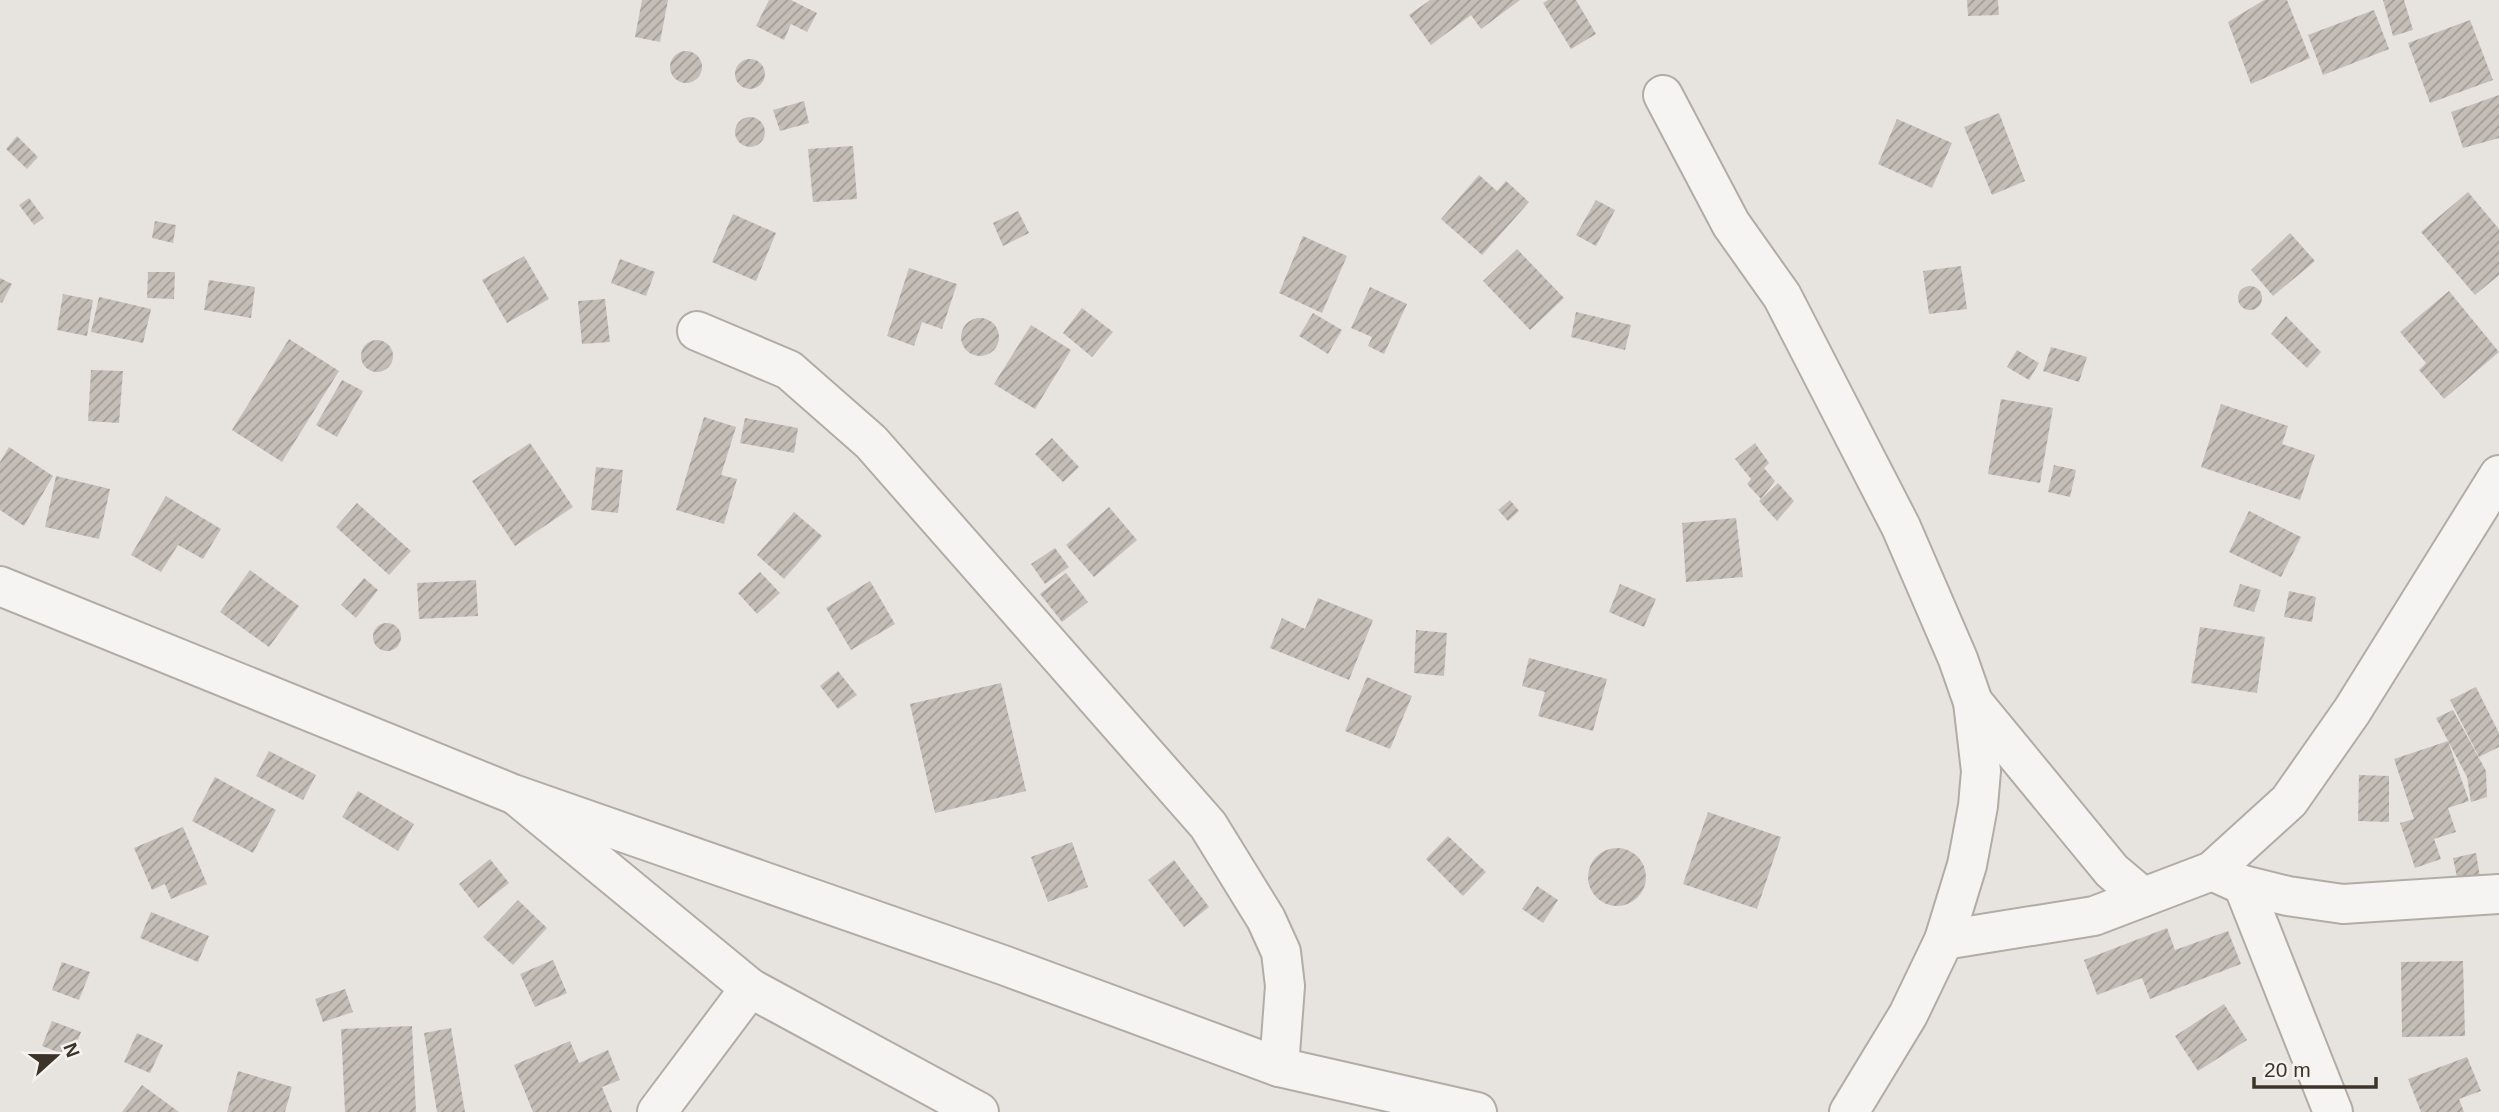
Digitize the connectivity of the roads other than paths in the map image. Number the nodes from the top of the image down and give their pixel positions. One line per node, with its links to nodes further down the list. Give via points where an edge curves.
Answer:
1 (1663, 95): 5 (street, via 1731,224 1782,296 1901,527)
2 (697, 331): 12 (street, via 789,370 871,442 1208,825 1281,951 1285,986)
3 (2499, 475): 7 (street, via 2352,711 2290,801)
4 (0, 586): 6 (street)
5 (1973, 702): 9 (street, via 2112,872); 10 (street, via 1981,771 1978,806 1967,865)
6 (513, 794): 11 (street); 12 (street)
7 (2227, 878): 8 (street, via 2288,896 2343,904); 9 (street); 17 (street)
8 (2499, 894)
9 (2143, 897): 10 (street, via 2094,916)
10 (1944, 940): 16 (street, via 1908,1015)
11 (750, 988): 13 (street); 14 (street)
12 (1279, 1067): 15 (street)
13 (657, 1112)
14 (979, 1112)
15 (1477, 1112)
16 (1849, 1112)
17 (2333, 1112)

